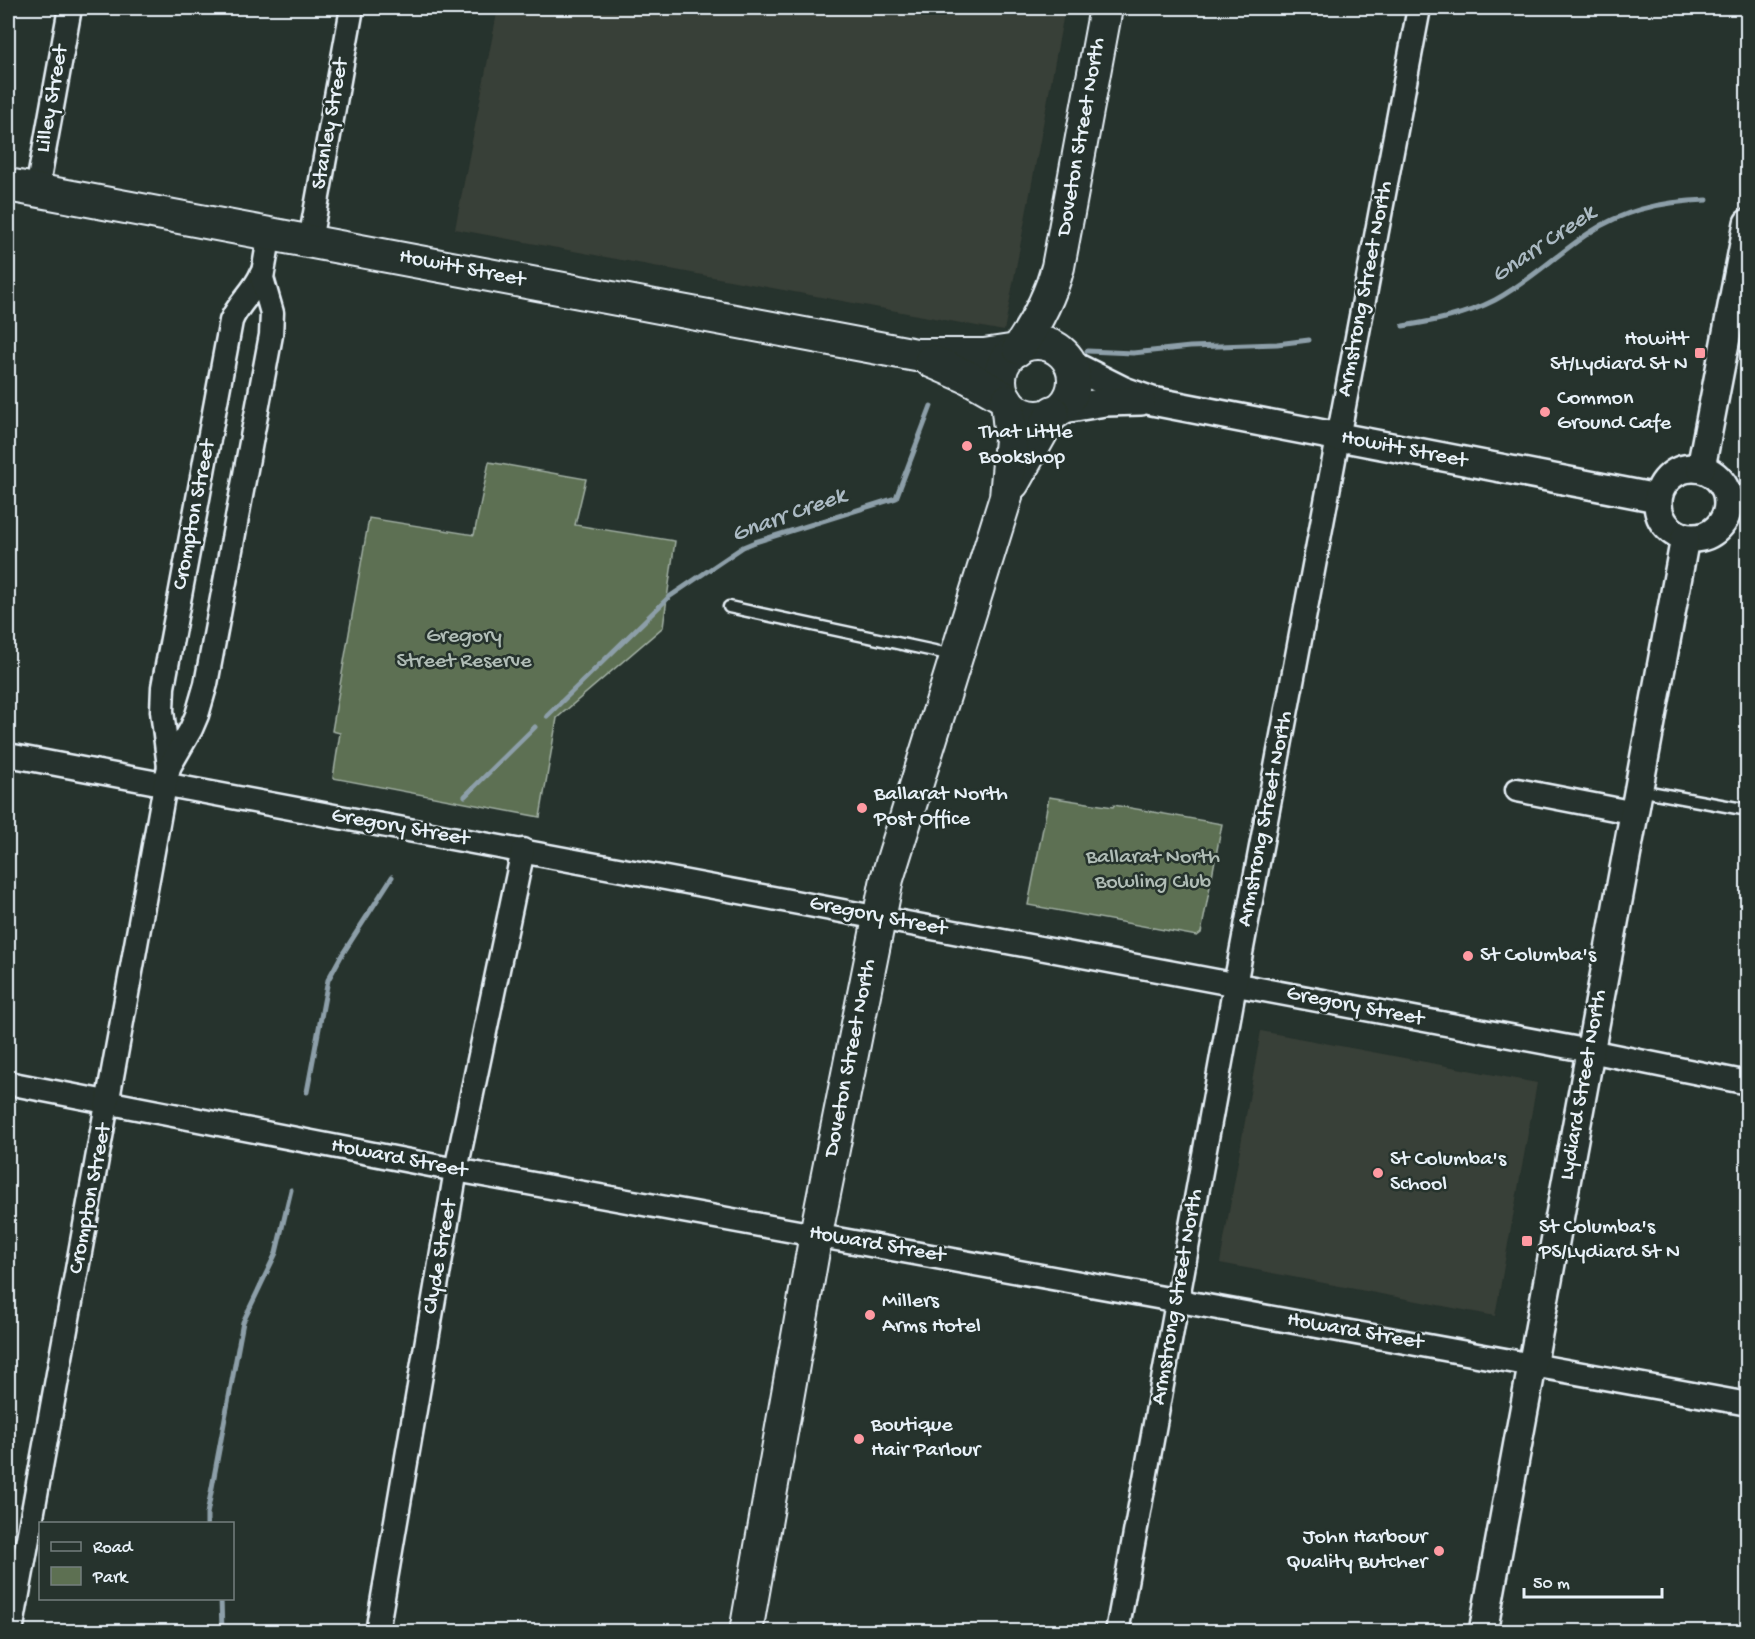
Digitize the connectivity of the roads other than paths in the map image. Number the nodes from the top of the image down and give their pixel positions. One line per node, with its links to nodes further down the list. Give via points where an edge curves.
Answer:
1 (70, 8): 5 (street, Lilley Street)
2 (352, 8): 8 (street, Stanley Street)
3 (1106, 8): 9 (main road, Doveton Street North)
4 (1419, 8): 17 (street, Armstrong Street North)
5 (22, 188): 7 (main road, Howitt Street)
6 (1748, 223): 18 (street)
7 (270, 233): 8 (main road, Howitt Street); 10 (street, Crompton Street)
8 (310, 241): 12 (main road, Howitt Street)
9 (1058, 267): 11 (main road, Doveton Street North, via 1047,301); 13 (main road, Doveton Street North, via 1059,317)
10 (262, 273): 26 (street, Crompton Street, via 272,313 271,335 208,672 197,715); 26 (street, Crompton Street, via 231,321 163,687)
11 (1018, 349): 12 (main road, Howitt Street, via 984,356); 13 (main road, via 1044,344 1059,351); 14 (main road, via 1005,362 1001,373)
12 (916, 355): 14 (main road, Howitt Street, via 962,374)
13 (1069, 363): 15 (street, Howitt Street); 16 (main road, via 1072,390)
14 (1006, 400): 16 (main road, via 1027,415); 19 (main road, Doveton Street North, via 1011,439)
15 (1152, 401): 16 (street, Howitt Street, via 1115,401); 17 (street, Howitt Street)
16 (1056, 411): 19 (main road, Doveton Street North)
17 (1339, 437): 20 (street, Howitt Street); 32 (street, Armstrong Street North)
18 (1701, 468): 20 (street, via 1681,469 1670,476); 21 (street, via 1713,473 1725,487)
19 (1006, 497): 24 (main road, Doveton Street North)
20 (1657, 498): 22 (street, via 1664,524)
21 (1737, 513): 22 (street, via 1707,536)
22 (1685, 538): 28 (street, Lydiard Street North)
23 (729, 607): 24 (lane)
24 (956, 656): 31 (main road, Doveton Street North, via 891,862)
25 (8, 755): 26 (street, Gregory Street)
26 (167, 776): 30 (street, Gregory Street); 36 (street, Crompton Street)
27 (1517, 790): 28 (street)
28 (1637, 802): 29 (lane); 33 (street, Lydiard Street North)
29 (1748, 810)
30 (523, 850): 31 (street, Gregory Street); 37 (street, Clyde Street)
31 (879, 918): 32 (street, Gregory Street); 38 (main road, Doveton Street North)
32 (1235, 985): 33 (street, Gregory Street); 39 (street, Armstrong Street North)
33 (1590, 1051): 35 (street, Gregory Street); 40 (street, Lydiard Street North)
34 (8, 1083): 36 (street, Howard Street)
35 (1748, 1083)
36 (108, 1103): 37 (street, Howard Street); 42 (street, Crompton Street)
37 (456, 1170): 38 (street, Howard Street); 43 (street, Clyde Street)
38 (816, 1234): 39 (street, Howard Street); 44 (main road, Doveton Street North)
39 (1178, 1300): 40 (street, Howard Street); 45 (street, Armstrong Street North)
40 (1533, 1365): 41 (street, Howard Street); 46 (street, Lydiard Street North)
41 (1748, 1404)
42 (10, 1632)
43 (377, 1632)
44 (746, 1632)
45 (1117, 1632)
46 (1483, 1632)

